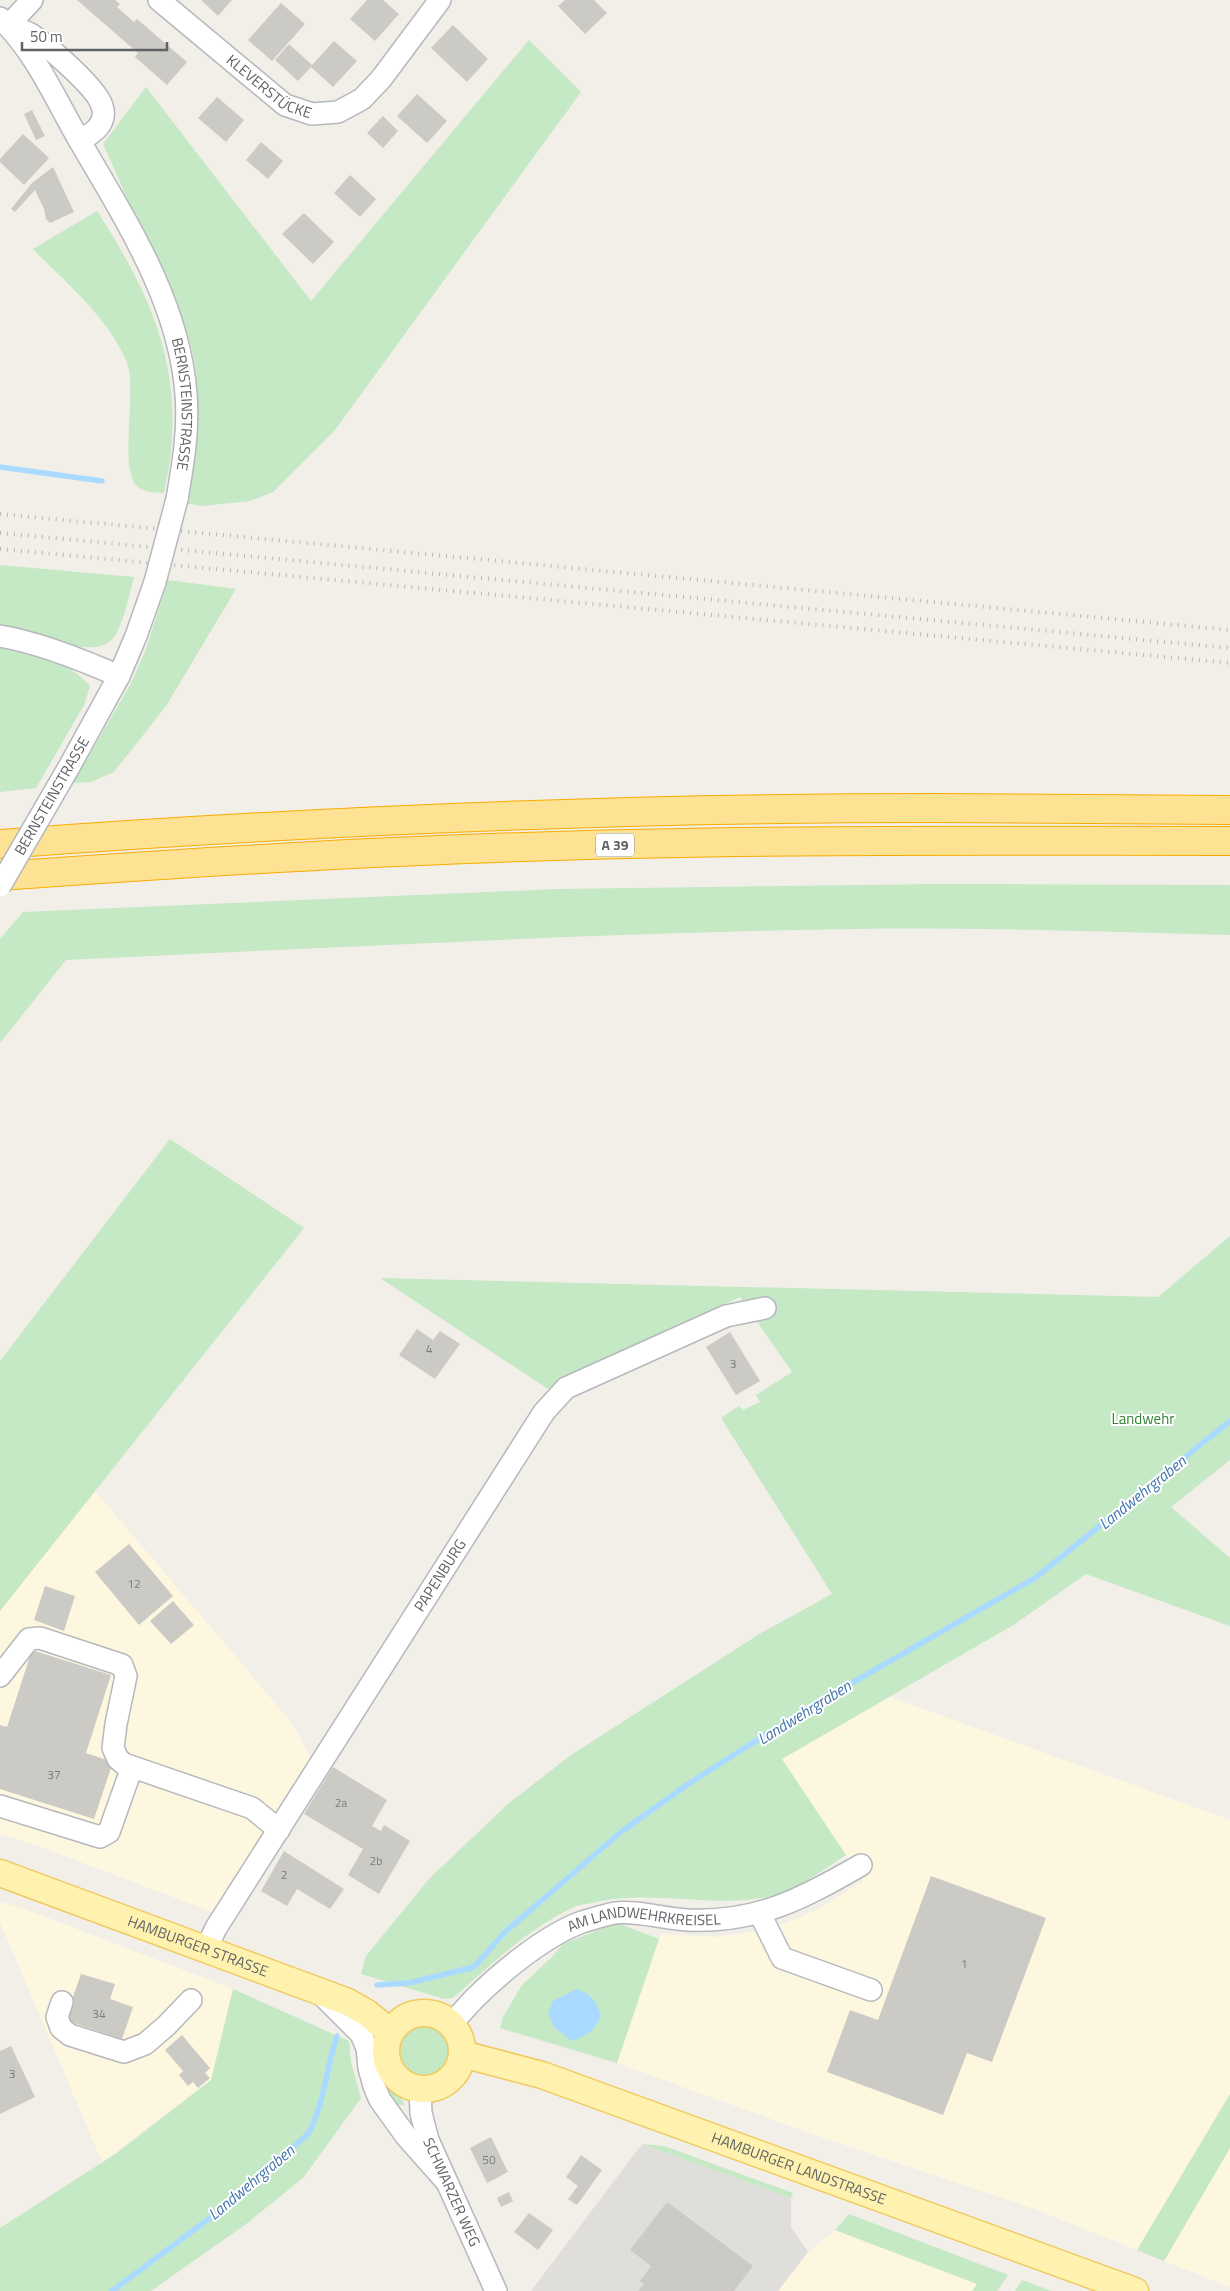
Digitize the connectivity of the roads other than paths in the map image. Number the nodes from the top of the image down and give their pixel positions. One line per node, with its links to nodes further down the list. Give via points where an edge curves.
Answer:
1 (32, 0): 4 (street)
2 (159, 0): 3 (street, KLEVERSTÜCKE, via 285,105 312,114 338,112 362,99 381,79)
3 (440, 0)
4 (4, 22): 5 (street, BERNSTEINSTRASSE, via 32,58); 5 (street, via 31,34 94,92 102,106 100,124 92,134)
5 (79, 140): 7 (street, BERNSTEINSTRASSE, bridge, via 141,251 167,308 184,371 186,448 177,499 155,582)
6 (0, 636): 7 (street, via 15,638)
7 (119, 676): 12 (street, BERNSTEINSTRASSE, bridge)
8 (1230, 810): 10 (highway, A 39, via 932,808 560,815 260,827)
9 (1230, 841): 11 (highway, A 39, via 557,846 266,858)
10 (0, 844)
11 (0, 876)
12 (0, 886)
13 (765, 1308): 17 (street, PAPENBURG, via 726,1316 566,1388 544,1412)
14 (0, 1676): 15 (street, via 29,1639 40,1638 122,1665 126,1676 113,1748 118,1758)
15 (132, 1767): 16 (street, via 109,1832 100,1836); 17 (street, via 252,1808)
16 (0, 1806)
17 (280, 1830): 21 (street, PAPENBURG, via 216,1928)
18 (860, 1865): 20 (street, AM LANDWEHRKREISEL, via 811,1894)
19 (0, 1873): 21 (main road, HAMBURGER STRASSE)
20 (760, 1914): 23 (street, via 782,1958); 26 (street, AM LANDWEHRKREISEL, via 687,1920 616,1913 582,1922 538,1946)
21 (206, 1949): 22 (main road, HAMBURGER STRASSE)
22 (316, 1989): 27 (main road, HAMBURGER STRASSE, via 367,2013); 30 (street, via 361,2034 368,2048 369,2068 380,2100)
23 (871, 1990)
24 (191, 2000): 25 (street, via 145,2044 124,2052 70,2035 61,2028 57,2016)
25 (62, 2002)
26 (450, 2022): 27 (main road, via 426,2012 413,2014 402,2019); 28 (main road, via 457,2032)
27 (390, 2032): 29 (main road, via 386,2044 390,2068 408,2086)
28 (462, 2054): 29 (main road, via 459,2066 443,2084); 32 (main road, HAMBURGER LANDSTRASSE, via 542,2075)
29 (420, 2089): 30 (street, SCHWARZER WEG, via 421,2113 428,2140)
30 (444, 2179): 31 (street, SCHWARZER WEG)
31 (496, 2291)
32 (1134, 2291)

